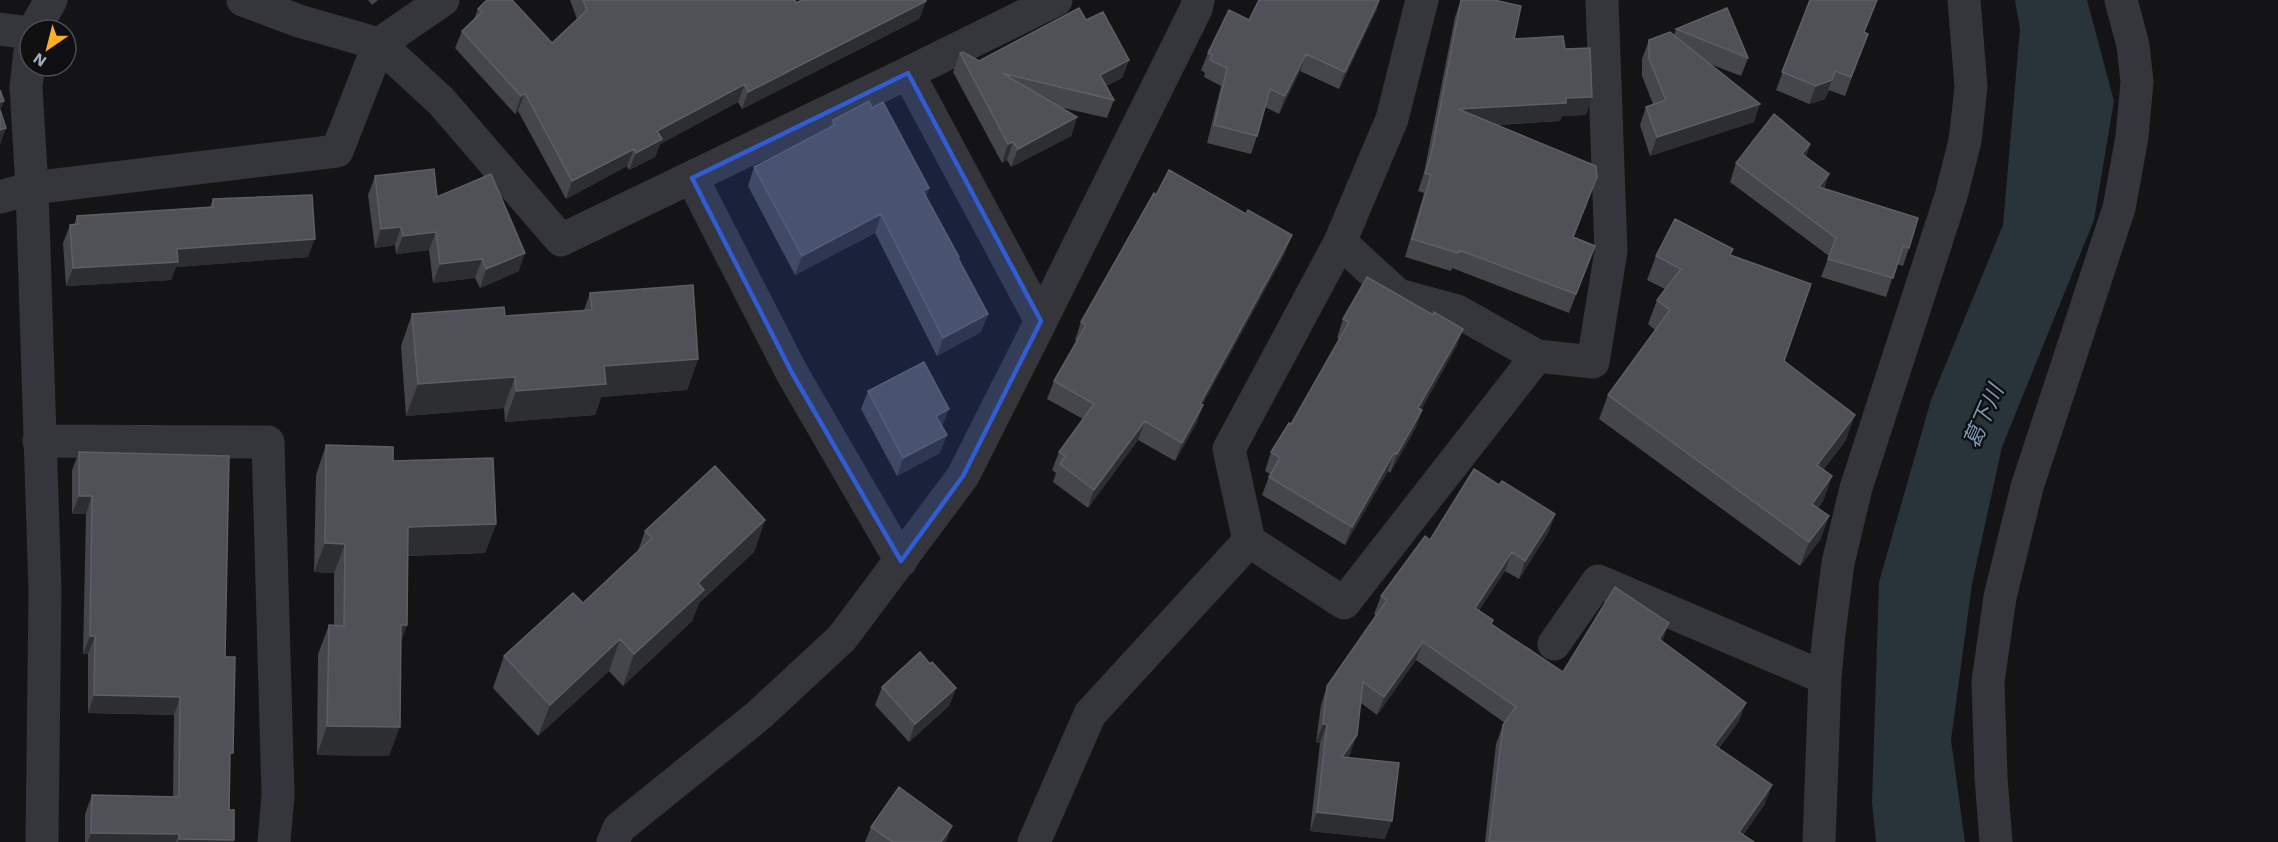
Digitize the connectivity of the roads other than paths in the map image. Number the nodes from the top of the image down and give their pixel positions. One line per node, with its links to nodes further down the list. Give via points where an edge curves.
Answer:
1 (51, 0): 10 (street)
2 (243, 0): 13 (street)
3 (443, 0): 13 (street)
4 (1056, 0): 14 (street)
5 (1198, 0): 20 (street)
6 (1422, 0): 19 (street, via 1392,119)
7 (1602, 0): 21 (street, via 1611,251 1593,362)
8 (1964, 0): 26 (street, via 1971,87 1965,141 1952,196 1856,488 1838,563)
9 (2121, 0): 32 (street, via 2133,45 2137,82 2119,208 2027,486 2000,597 1988,682)
10 (41, 18)
11 (0, 29): 12 (street)
12 (18, 31)
13 (379, 44): 16 (street, via 441,100 561,240); 17 (street, via 337,151)
14 (909, 73): 16 (street); 20 (street)
15 (27, 78): 17 (street)
16 (692, 178): 24 (street, via 792,373)
17 (32, 188): 18 (street); 22 (street)
18 (0, 197)
19 (1340, 242): 21 (street, via 1398,295 1457,311); 23 (street, via 1229,448)
20 (1041, 321): 24 (street, via 963,476)
21 (1537, 356): 23 (street, via 1344,603)
22 (39, 441): 27 (street, via 45,591); 28 (street, via 268,442 278,795)
23 (1248, 541): 30 (street, via 1090,714)
24 (901, 561): 29 (street, via 842,638 759,715 619,828)
25 (1554, 644): 26 (street, via 1598,581)
26 (1825, 678): 31 (street)
27 (42, 842)
28 (274, 842)
29 (613, 842)
30 (1034, 842)
31 (1819, 842)
32 (1996, 842)

